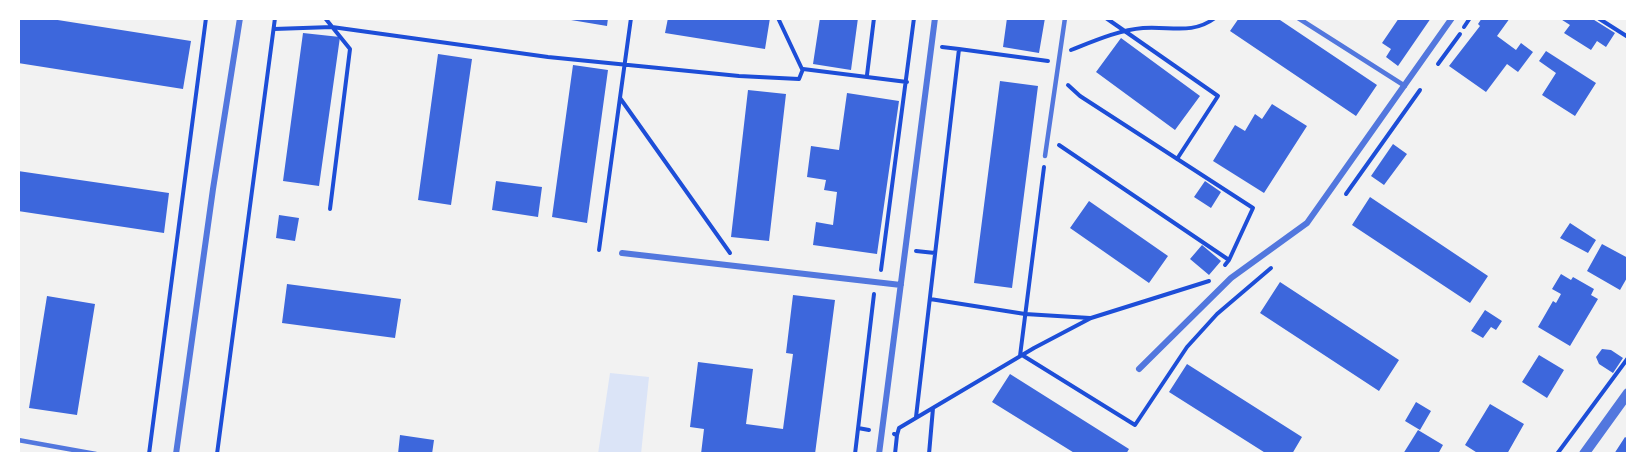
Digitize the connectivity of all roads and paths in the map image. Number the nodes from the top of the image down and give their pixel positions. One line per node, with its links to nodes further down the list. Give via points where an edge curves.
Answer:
1 (206, 18): 55 (path)
2 (240, 18): 56 (street)
3 (275, 18): 17 (path)
4 (325, 18): 16 (path)
5 (631, 18): 22 (path)
6 (778, 18): 23 (path)
7 (874, 18): 24 (path)
8 (914, 18): 26 (path)
9 (935, 18): 40 (street)
10 (1065, 18): 20 (lane)
11 (1106, 18): 18 (path)
12 (1215, 18): 18 (path, via 1202,28 1142,28)
13 (1298, 18): 27 (lane)
14 (1452, 18): 27 (street)
15 (1598, 18): 19 (path)
16 (332, 27): 17 (path); 22 (path); 32 (path, via 350,49)
17 (274, 29): 57 (path)
18 (1128, 32): 20 (path); 31 (path, via 1218,96)
19 (1628, 37)
20 (1060, 54): 21 (path); 25 (lane)
21 (1050, 61): 25 (path); 41 (path, via 959,49)
22 (625, 64): 23 (path, via 799,79); 28 (path)
23 (802, 69): 24 (path)
24 (867, 75): 26 (path)
25 (1057, 75): 29 (lane); 31 (path, via 1080,96)
26 (907, 82): 39 (path, via 883,265)
27 (1405, 86): 46 (street, via 1307,223 1232,278)
28 (620, 97): 33 (path); 36 (path)
29 (1048, 137): 30 (lane); 35 (path)
30 (1045, 156): 42 (path)
31 (1177, 159): 35 (path, via 1253,208)
32 (330, 209)
33 (599, 249)
34 (622, 253): 36 (street)
35 (1229, 260): 37 (path)
36 (739, 266): 39 (street)
37 (1218, 273)
38 (1213, 279): 43 (path)
39 (876, 282): 40 (street); 50 (path)
40 (901, 285): 51 (street)
41 (930, 299): 42 (path); 49 (path)
42 (1025, 314): 43 (path); 44 (path)
43 (1091, 318): 44 (path)
44 (1020, 357): 48 (path)
45 (1628, 358): 62 (path)
46 (1139, 369)
47 (1628, 393): 63 (street)
48 (933, 408): 49 (path); 61 (path)
49 (916, 418): 52 (path, via 899,428)
50 (858, 428): 51 (path); 58 (path)
51 (881, 432): 52 (path); 59 (street)
52 (897, 435): 60 (path)
53 (18, 440): 54 (lane)
54 (96, 454)
55 (149, 454)
56 (176, 454)
57 (217, 454)
58 (855, 454)
59 (879, 454)
60 (895, 454)
61 (929, 454)
62 (1557, 454)
63 (1584, 454)

